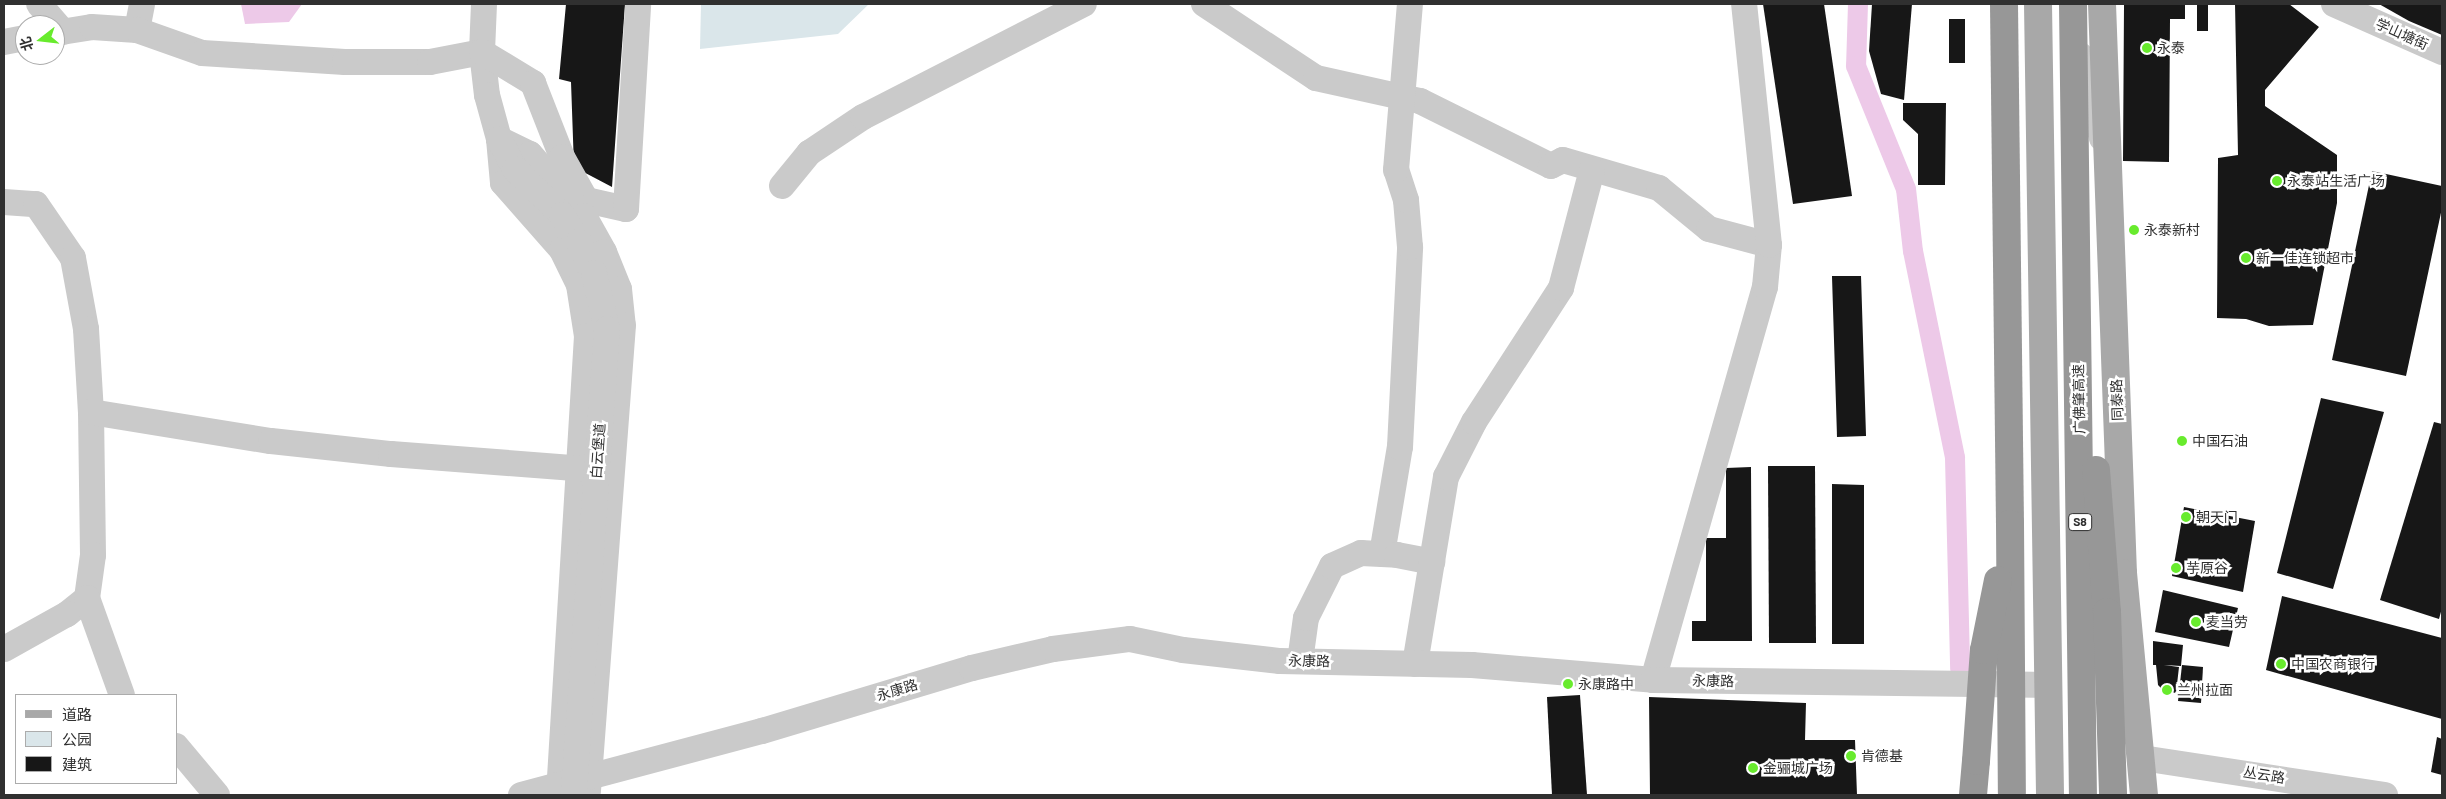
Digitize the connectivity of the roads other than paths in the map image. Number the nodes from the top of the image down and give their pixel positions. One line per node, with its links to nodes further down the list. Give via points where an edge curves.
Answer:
1 (39, 4): 14 (street)
2 (142, 4): 15 (street)
3 (484, 4): 17 (street)
4 (638, 4): 17 (street, via 626,209 586,200 562,157 533,83)
5 (1084, 4): 23 (street, via 863,117 809,153)
6 (1204, 4): 19 (street, via 1316,78)
7 (1410, 4): 19 (street)
8 (1744, 4): 25 (street)
9 (2004, 4): 30 (highway)
10 (2038, 4): 38 (main road)
11 (2074, 4): 21 (street, via 2083,75); 26 (highway, 广佛肇高速 / S8)
12 (2102, 4): 21 (main road, 同泰路)
13 (2334, 4): 18 (street, 学山塘街)
14 (47, 15)
15 (137, 30): 16 (street, via 92,27); 17 (street, via 202,53 346,62 430,62)
16 (65, 32)
17 (482, 52): 20 (street, via 487,95)
18 (2442, 52)
19 (1403, 95): 22 (street, via 1551,166 1562,160); 31 (street, via 1396,170 1406,200 1409,276 1400,447)
20 (499, 139): 28 (street, via 504,183 562,250 579,284 587,336); 29 (street, via 530,154 584,216 619,289 622,325); 43 (street, 白云堡道, bridge, via 515,169 562,215 579,242 594,273 607,329)
21 (2107, 156): 41 (main road, 同泰路, via 2125,608)
22 (1592, 170): 25 (street, via 1659,188 1709,229); 32 (street, via 1560,288 1474,422 1446,477)
23 (782, 186)
24 (4, 202): 27 (street, via 36,204 73,258 86,329)
25 (1769, 245): 37 (street, via 1765,287)
26 (2078, 250): 49 (highway, 广佛肇高速 / S8); 50 (highway, via 2104,570)
27 (91, 412): 28 (street, via 345,449); 33 (street, via 93,555)
28 (580, 468): 29 (street); 43 (street)
29 (612, 471): 43 (street)
30 (2010, 524): 46 (highway, bridge, via 1984,650); 47 (highway, bridge)
31 (1382, 554): 32 (street); 35 (street, via 1361,554 1332,566 1306,618)
32 (1432, 562): 36 (street)
33 (87, 598): 34 (street, via 67,614); 39 (street)
34 (4, 649)
35 (1300, 661): 36 (street, 永康路); 43 (street, 永康路, via 1182,650 1130,639 1053,649 972,668)
36 (1415, 664): 37 (street, 永康路)
37 (1653, 680): 38 (street, 永康路)
38 (2048, 685): 42 (main road)
39 (122, 694)
40 (178, 748): 44 (street)
41 (2142, 758): 51 (main road, 同泰路); 52 (street, 丛云路)
42 (2050, 782): 48 (street)
43 (574, 789): 45 (street, 永康路)
44 (217, 795)
45 (521, 795)
46 (1974, 795)
47 (2012, 795)
48 (2040, 795)
49 (2083, 795)
50 (2113, 795)
51 (2144, 795)
52 (2385, 795)

